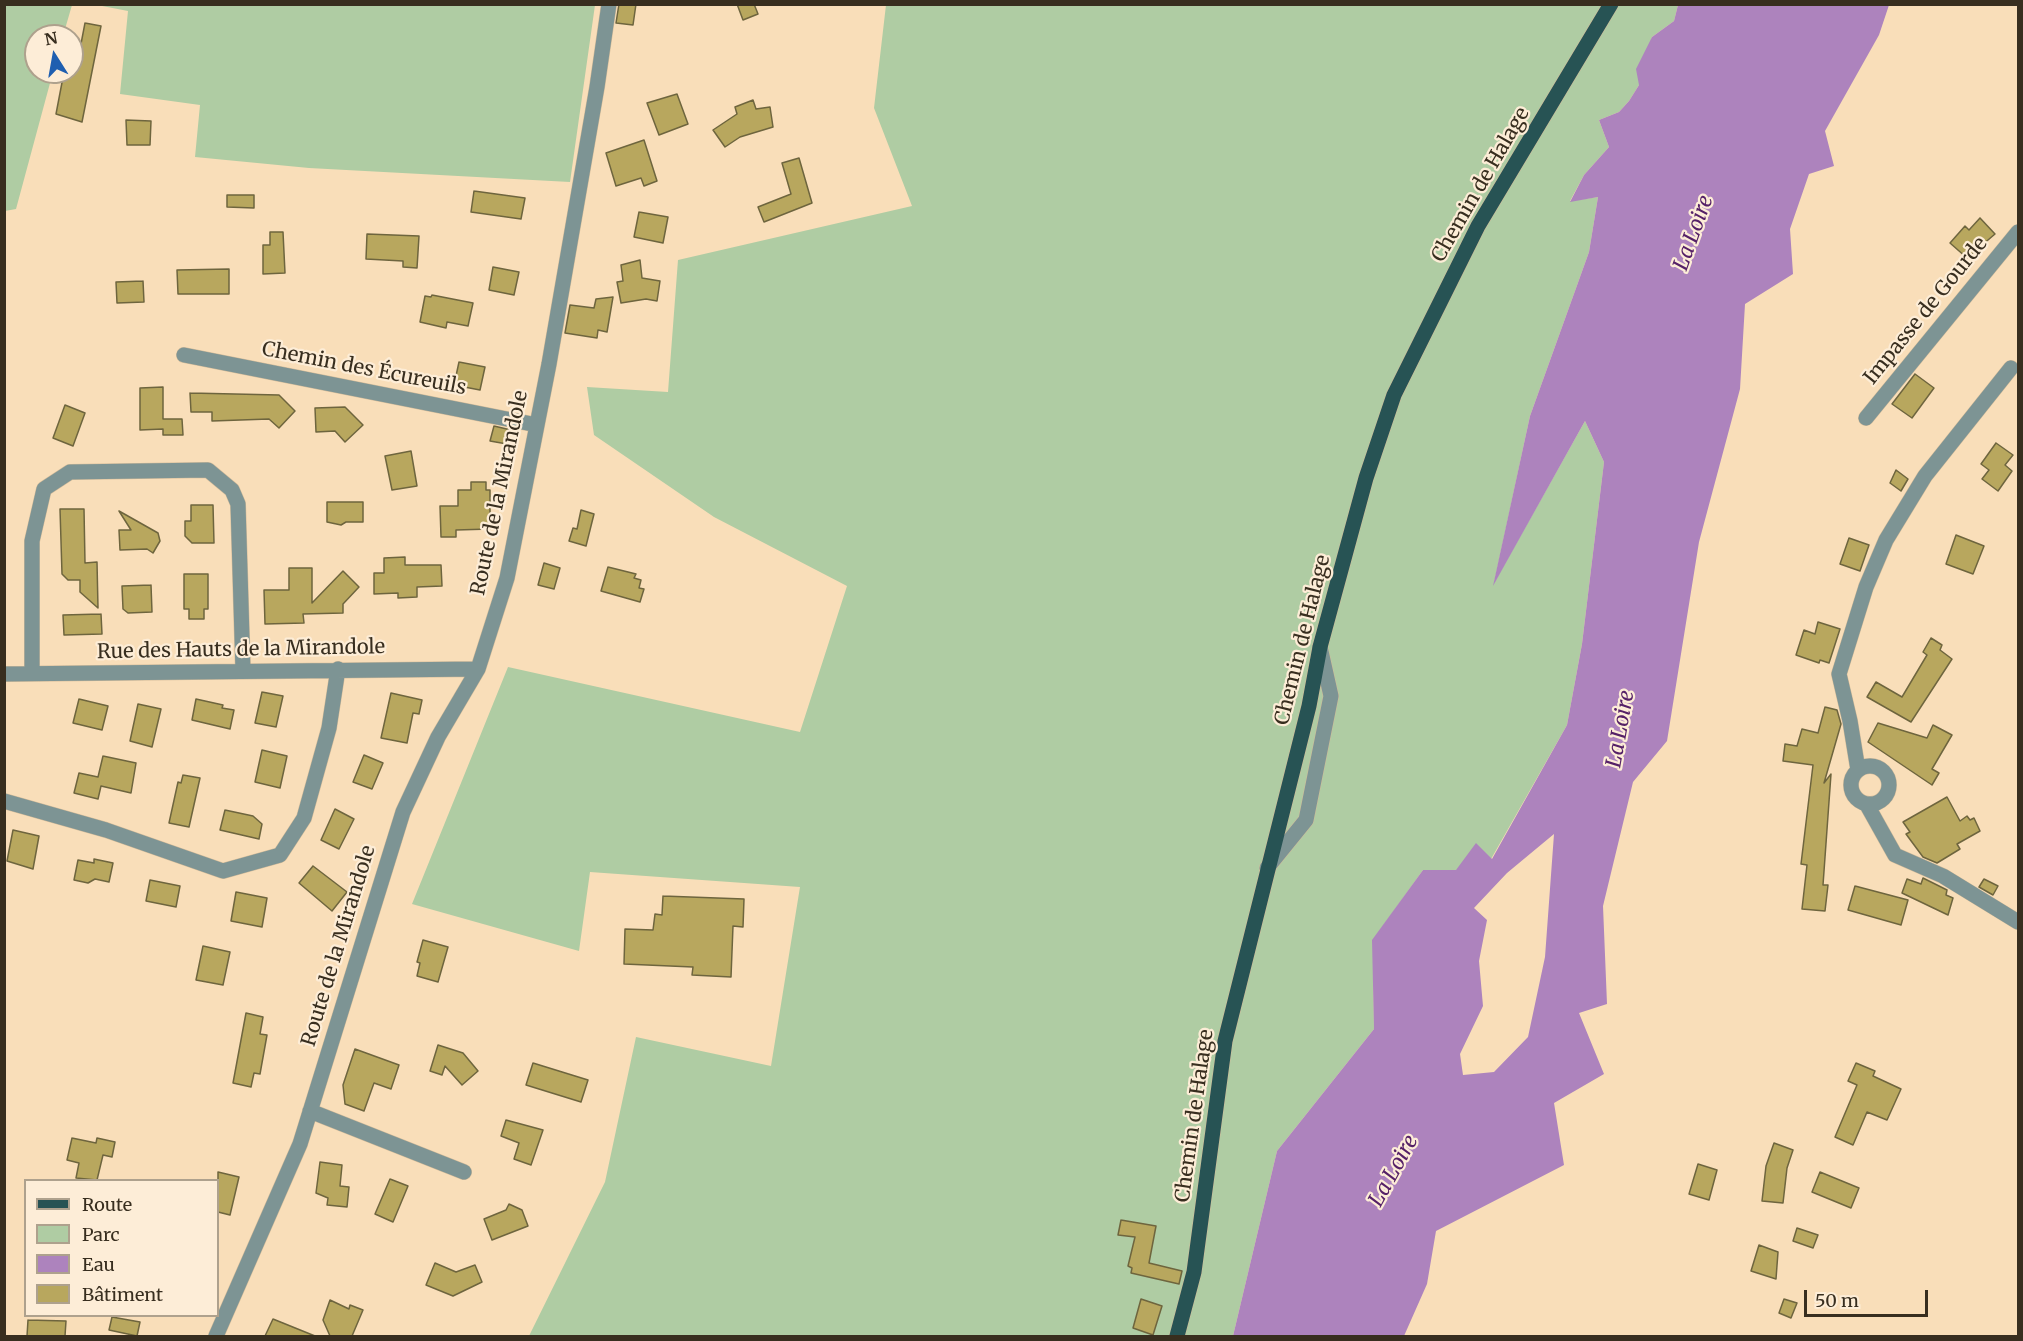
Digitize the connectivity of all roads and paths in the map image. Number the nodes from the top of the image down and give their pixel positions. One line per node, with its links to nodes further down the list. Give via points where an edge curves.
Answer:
1 (609, 4): 7 (street, Route de la Mirandole)
2 (1611, 4): 8 (main road, Chemin de Halage, via 1478,226 1394,395 1366,478)
3 (2019, 232): 6 (street, Impasse de Gourde)
4 (183, 355): 7 (street, Chemin des Écureuils)
5 (2011, 368): 14 (street, via 1925,476 1887,540 1866,587 1839,674)
6 (1866, 418)
7 (537, 425): 10 (street, Route de la Mirandole, via 507,578)
8 (1320, 647): 17 (main road, Chemin de Halage, via 1309,706); 17 (street, via 1331,696 1306,820)
9 (338, 669): 10 (street, Rue des Hauts de la Mirandole); 11 (street, Rue des Hauts de la Mirandole); 15 (street, via 329,728 304,818 280,855 223,870)
10 (478, 669): 19 (street, Route de la Mirandole, via 438,737 403,812)
11 (243, 671): 13 (street, Rue des Hauts de la Mirandole); 13 (street, via 238,504 232,490 208,470 70,472 44,489 32,541)
12 (4, 674): 13 (street, Rue des Hauts de la Mirandole)
13 (32, 674)
14 (1858, 770): 16 (street, via 1851,780 1852,793); 16 (street, via 1876,767 1889,780 1884,798)
15 (4, 801)
16 (1867, 805): 18 (street, via 1895,855 1943,876)
17 (1267, 868): 22 (main road, Chemin de Halage, via 1225,1041 1194,1272)
18 (2019, 922)
19 (310, 1111): 20 (street); 21 (street, Route de la Mirandole, via 300,1144)
20 (464, 1172)
21 (216, 1336)
22 (1177, 1336)

